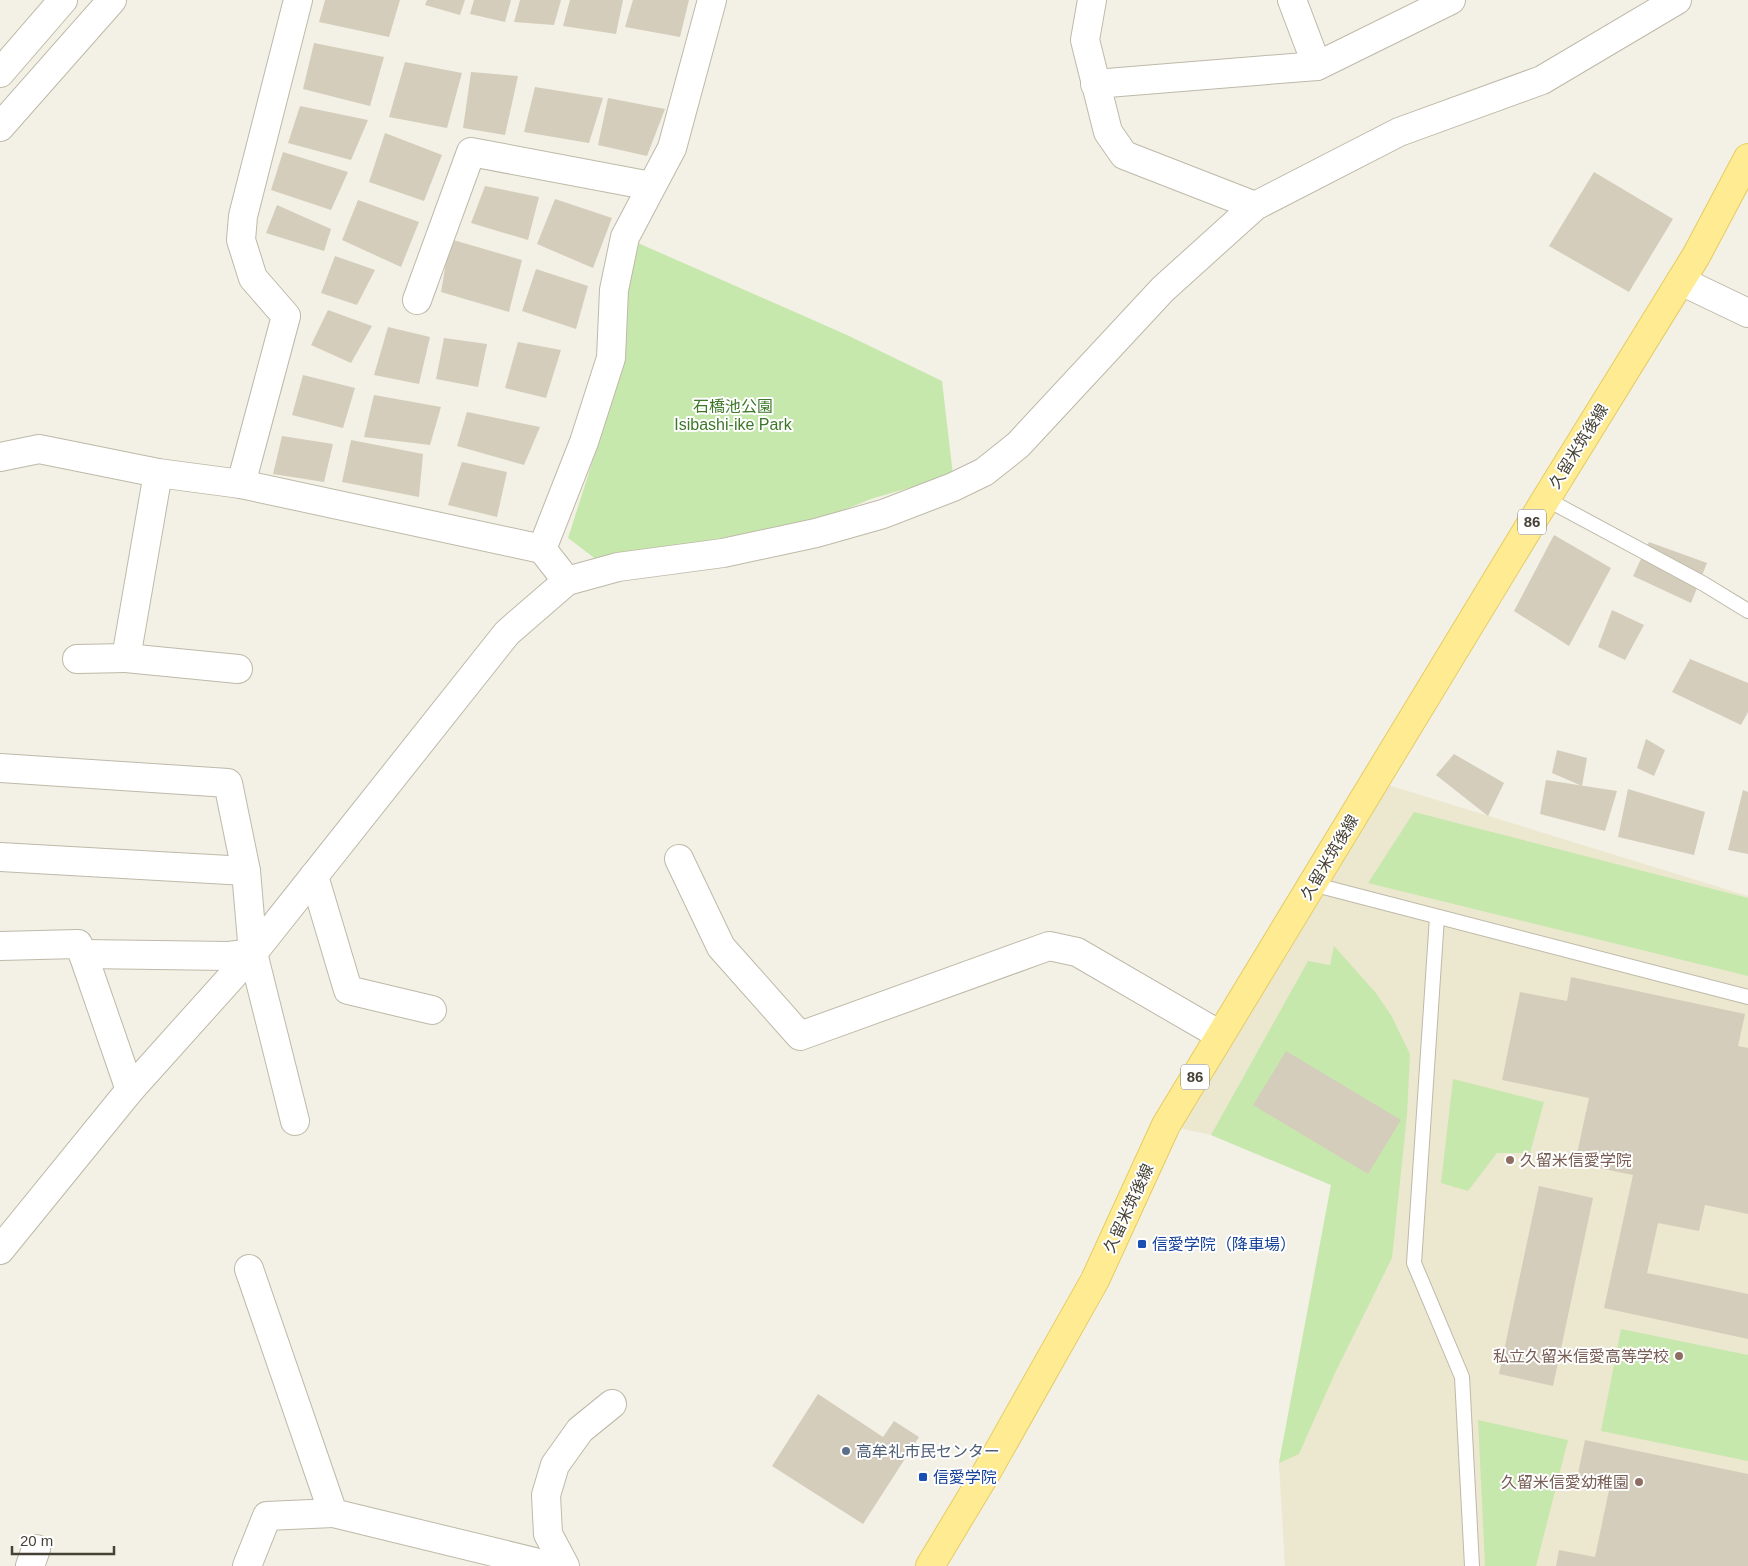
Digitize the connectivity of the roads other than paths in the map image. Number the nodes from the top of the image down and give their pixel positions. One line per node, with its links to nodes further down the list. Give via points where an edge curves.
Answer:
1 (63, 0): 10 (street)
2 (112, 0): 12 (street)
3 (298, 0): 21 (street, via 243,216 241,240 253,278 286,316)
4 (712, 0): 14 (street, via 672,148)
5 (1092, 0): 11 (street, via 1084,40)
6 (1292, 0): 9 (street)
7 (1677, 0): 15 (street, via 1542,80 1399,132)
8 (1448, 1): 9 (street)
9 (1317, 66): 11 (street)
10 (0, 73)
11 (1096, 84): 15 (street, via 1108,132 1124,155)
12 (0, 127)
13 (1748, 158): 16 (main road, 久留米筑後線 / 86)
14 (651, 186): 17 (street, via 471,152); 23 (street, via 625,237 614,290 611,358 584,442)
15 (1255, 206): 24 (street, via 1163,288 1018,445 984,472 883,514 816,533 724,553 618,567)
16 (1681, 281): 18 (street); 22 (main road, 久留米筑後線 / 86)
17 (417, 300)
18 (1748, 313)
19 (0, 457): 20 (street, via 39,449)
20 (158, 473): 21 (street); 26 (street)
21 (241, 484): 23 (street)
22 (1546, 499): 25 (lane); 34 (main road, 久留米筑後線 / 86)
23 (542, 549): 24 (street)
24 (567, 581): 33 (street, via 507,633)
25 (1748, 611)
26 (126, 658): 27 (street); 28 (street)
27 (77, 659)
28 (238, 669)
29 (0, 768): 32 (street, via 228,783)
30 (0, 857): 32 (street)
31 (679, 859): 41 (street, via 721,947 800,1036 1049,946 1077,952)
32 (246, 871): 37 (street)
33 (314, 876): 37 (street); 40 (street, via 348,990)
34 (1312, 884): 35 (lane); 41 (main road, 久留米筑後線 / 86)
35 (1437, 917): 39 (lane); 52 (lane, via 1414,1263 1462,1377)
36 (0, 946): 38 (street, via 78,944)
37 (253, 953): 38 (street, via 230,956); 42 (street); 43 (street)
38 (83, 954): 42 (street)
39 (1748, 997)
40 (432, 1010)
41 (1220, 1035): 51 (main road, 久留米筑後線 / 86, via 1166,1125 1095,1280)
42 (130, 1090): 44 (street)
43 (295, 1121)
44 (3, 1239)
45 (248, 1269): 47 (street)
46 (612, 1404): 50 (street, via 580,1430 555,1465 546,1495 548,1534)
47 (333, 1514): 48 (street, via 267,1516); 49 (street)
48 (247, 1566)
49 (551, 1566)
50 (565, 1566)
51 (930, 1566)
52 (1472, 1566)

